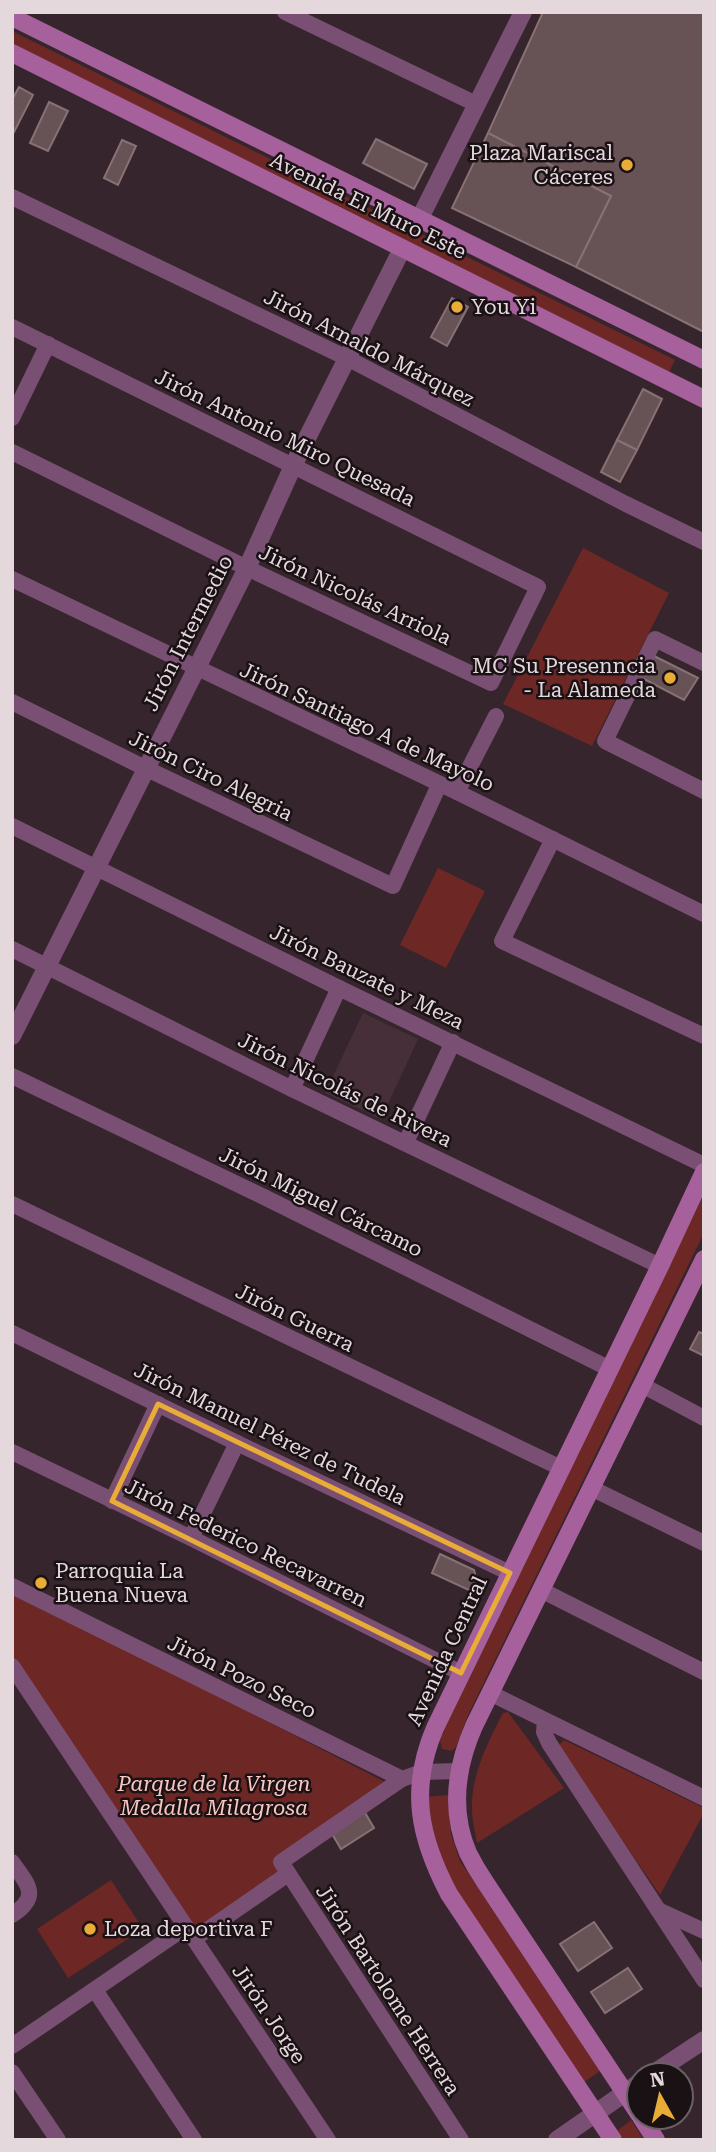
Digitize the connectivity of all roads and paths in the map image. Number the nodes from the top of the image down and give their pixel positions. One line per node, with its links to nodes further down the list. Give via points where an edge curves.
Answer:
1 (285, 12): 5 (street)
2 (523, 12): 5 (street)
3 (12, 17): 7 (main road, Avenida El Muro Este)
4 (12, 53): 8 (main road, Avenida El Muro Este)
5 (476, 104): 7 (street)
6 (12, 197): 11 (street, Jirón Arnaldo Márquez)
7 (419, 218): 12 (main road, Avenida El Muro Este)
8 (402, 249): 11 (street, Jirón Intermedio); 13 (main road, Avenida El Muro Este)
9 (12, 327): 10 (street, Jirón Antonio Miro Quesada)
10 (48, 344): 14 (street); 16 (street, Jirón Antonio Miro Quesada)
11 (347, 358): 16 (street, Jirón Intermedio); 17 (street, Jirón Arnaldo Márquez)
12 (704, 360)
13 (702, 393)
14 (12, 418)
15 (12, 452): 18 (street, Jirón Nicolás Arriola)
16 (293, 466): 18 (street, Jirón Intermedio); 22 (street, Jirón Antonio Miro Quesada, via 538,587)
17 (704, 542)
18 (247, 568): 21 (street, Jirón Intermedio); 22 (street, Jirón Nicolás Arriola)
19 (12, 579): 21 (street, Jirón Santiago A de Mayolo)
20 (704, 663): 27 (street, via 655,639 605,741)
21 (195, 668): 25 (street, Jirón Intermedio); 26 (street, Jirón Santiago A de Mayolo)
22 (491, 683)
23 (12, 702): 25 (street, Jirón Ciro Alegria)
24 (496, 716): 28 (street)
25 (145, 768): 26 (street, Jirón Ciro Alegria, via 393,886); 31 (street, Jirón Intermedio)
26 (439, 785): 28 (street, Jirón Santiago A de Mayolo)
27 (704, 791)
28 (457, 792): 30 (street, Jirón Santiago A de Mayolo)
29 (12, 826): 31 (street, Jirón Bauzate y Meza)
30 (553, 839): 32 (street, Jirón Santiago A de Mayolo); 37 (street, via 502,941)
31 (96, 868): 34 (street, Jirón Intermedio); 35 (street, Jirón Bauzate y Meza)
32 (704, 914)
33 (12, 949): 34 (street, Jirón Nicolás de Rivera)
34 (47, 967): 36 (street, Jirón Intermedio); 40 (street, Jirón Nicolás de Rivera)
35 (339, 988): 38 (street, Jirón Bauzate y Meza); 40 (street)
36 (12, 1036)
37 (704, 1036)
38 (453, 1042): 41 (street); 42 (street, Jirón Bauzate y Meza)
39 (12, 1076): 49 (street, Jirón Miguel Cárcamo)
40 (292, 1089): 41 (street, Jirón Nicolás de Rivera)
41 (406, 1142): 46 (street, Jirón Nicolás de Rivera)
42 (704, 1165)
43 (704, 1172): 46 (main road, Avenida Central)
44 (12, 1204): 55 (street, Jirón Guerra)
45 (704, 1259): 47 (main road)
46 (660, 1266): 49 (main road, Avenida Central)
47 (699, 1282): 50 (main road)
48 (12, 1333): 51 (street, Jirón Manuel Pérez de Tudela)
49 (610, 1369): 55 (main road, Avenida Central)
50 (642, 1385): 52 (street); 56 (main road)
51 (158, 1404): 53 (street, Jirón Manuel Pérez de Tudela); 57 (street)
52 (704, 1418)
53 (237, 1443): 58 (street); 60 (street, Jirón Manuel Pérez de Tudela)
54 (12, 1452): 57 (street, Jirón Federico Recavarren)
55 (561, 1468): 60 (main road, Avenida Central)
56 (591, 1488): 59 (street); 62 (main road)
57 (112, 1501): 58 (street, Jirón Federico Recavarren)
58 (191, 1538): 65 (street, Jirón Federico Recavarren)
59 (704, 1543)
60 (510, 1573): 65 (main road, Avenida Central)
61 (12, 1586): 70 (street, Jirón Pozo Seco)
62 (541, 1590): 64 (street); 66 (main road)
63 (12, 1666): 77 (street, Jirón Jorge)
64 (704, 1672)
65 (460, 1673): 69 (main road, Avenida Central, via 426,1748)
66 (490, 1693): 67 (street); 68 (main road)
67 (545, 1721): 71 (street); 74 (street, via 549,1743)
68 (459, 1771): 69 (street); 84 (main road, via 458,1819 468,1853)
69 (422, 1772): 70 (street); 86 (main road, Avenida Central, via 419,1800 434,1865)
70 (402, 1779): 73 (street)
71 (704, 1798)
72 (12, 1862): 75 (street, via 30,1897 26,1906)
73 (284, 1868): 77 (street); 90 (street, Jirón Bartolome Herrera)
74 (658, 1910): 76 (street); 78 (street)
75 (12, 1915)
76 (704, 1931)
77 (190, 1933): 79 (street); 89 (street, Jirón Jorge)
78 (704, 1980)
79 (95, 1990): 81 (street); 88 (street)
80 (704, 2040): 82 (street)
81 (12, 2046)
82 (672, 2061)
83 (12, 2072): 87 (street)
84 (625, 2078)
85 (625, 2093): 86 (street)
86 (595, 2114): 91 (street); 92 (main road, Avenida Central)
87 (58, 2140)
88 (194, 2140)
89 (328, 2140)
90 (461, 2140)
91 (557, 2140)
92 (613, 2140)

